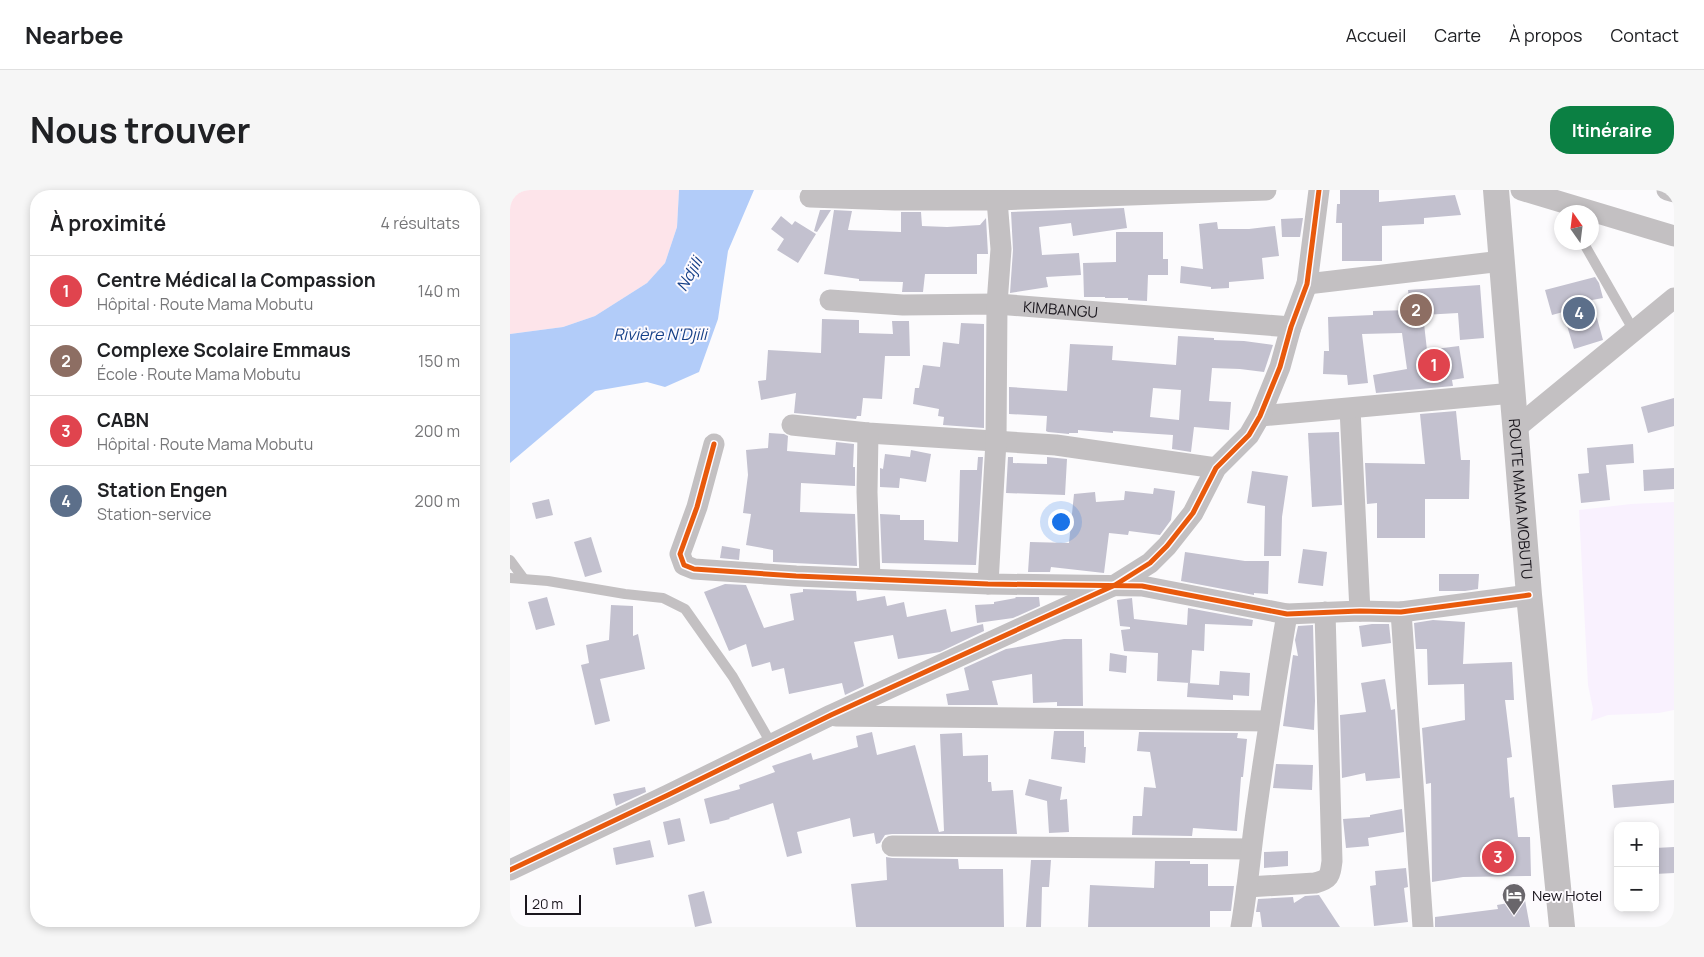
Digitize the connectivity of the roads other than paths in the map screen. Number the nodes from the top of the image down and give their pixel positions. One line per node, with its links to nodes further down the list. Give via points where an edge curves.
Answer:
1 (1266, 190): 8 (street)
2 (1319, 190): 14 (street)
3 (1496, 190): 13 (street, ROUTE MAMA MOBUTU)
4 (1521, 190): 9 (street)
5 (1667, 190): 6 (street)
6 (1674, 192)
7 (810, 197): 8 (street)
8 (997, 200): 17 (street, via 1001,249)
9 (1557, 205)
10 (1599, 217): 11 (street)
11 (1674, 236)
12 (1588, 250): 19 (lane)
13 (1502, 261): 14 (street); 20 (street, ROUTE MAMA MOBUTU)
14 (1307, 284): 18 (street)
15 (1674, 298): 19 (street)
16 (830, 300): 17 (street, KIMBANGU, via 903,305)
17 (997, 304): 18 (street, KIMBANGU); 26 (street)
18 (1290, 327): 22 (street, via 1280,367)
19 (1634, 330): 24 (street)
20 (1513, 393): 21 (street); 24 (street, ROUTE MAMA MOBUTU)
21 (1350, 409): 22 (street); 36 (street)
22 (1260, 416): 28 (street, via 1248,435)
23 (792, 425): 25 (street)
24 (1516, 428): 35 (street, ROUTE MAMA MOBUTU)
25 (868, 433): 26 (street); 32 (street)
26 (996, 440): 28 (street); 33 (street)
27 (714, 444): 32 (street, via 680,554 684,565 704,570)
28 (1216, 468): 34 (street, via 1193,513 1167,546 1150,562)
29 (510, 560): 31 (lane)
30 (510, 578): 31 (lane)
31 (524, 579): 42 (lane, via 663,598 685,609 733,677)
32 (870, 579): 33 (street)
33 (988, 584): 34 (street)
34 (1115, 585): 39 (street, via 1142,586); 40 (street)
35 (1529, 595): 38 (street); 49 (street, ROUTE MAMA MOBUTU)
36 (1360, 611): 37 (street); 38 (street)
37 (1325, 612): 39 (street); 46 (street, via 1330,875 1315,884)
38 (1401, 612): 48 (street)
39 (1287, 614): 41 (street)
40 (831, 716): 41 (street); 42 (street)
41 (1269, 721): 44 (street)
42 (772, 745): 45 (street)
43 (892, 846): 44 (street)
44 (1251, 849): 46 (street)
45 (510, 870)
46 (1248, 888): 47 (street)
47 (1241, 927)
48 (1423, 927)
49 (1562, 927)

